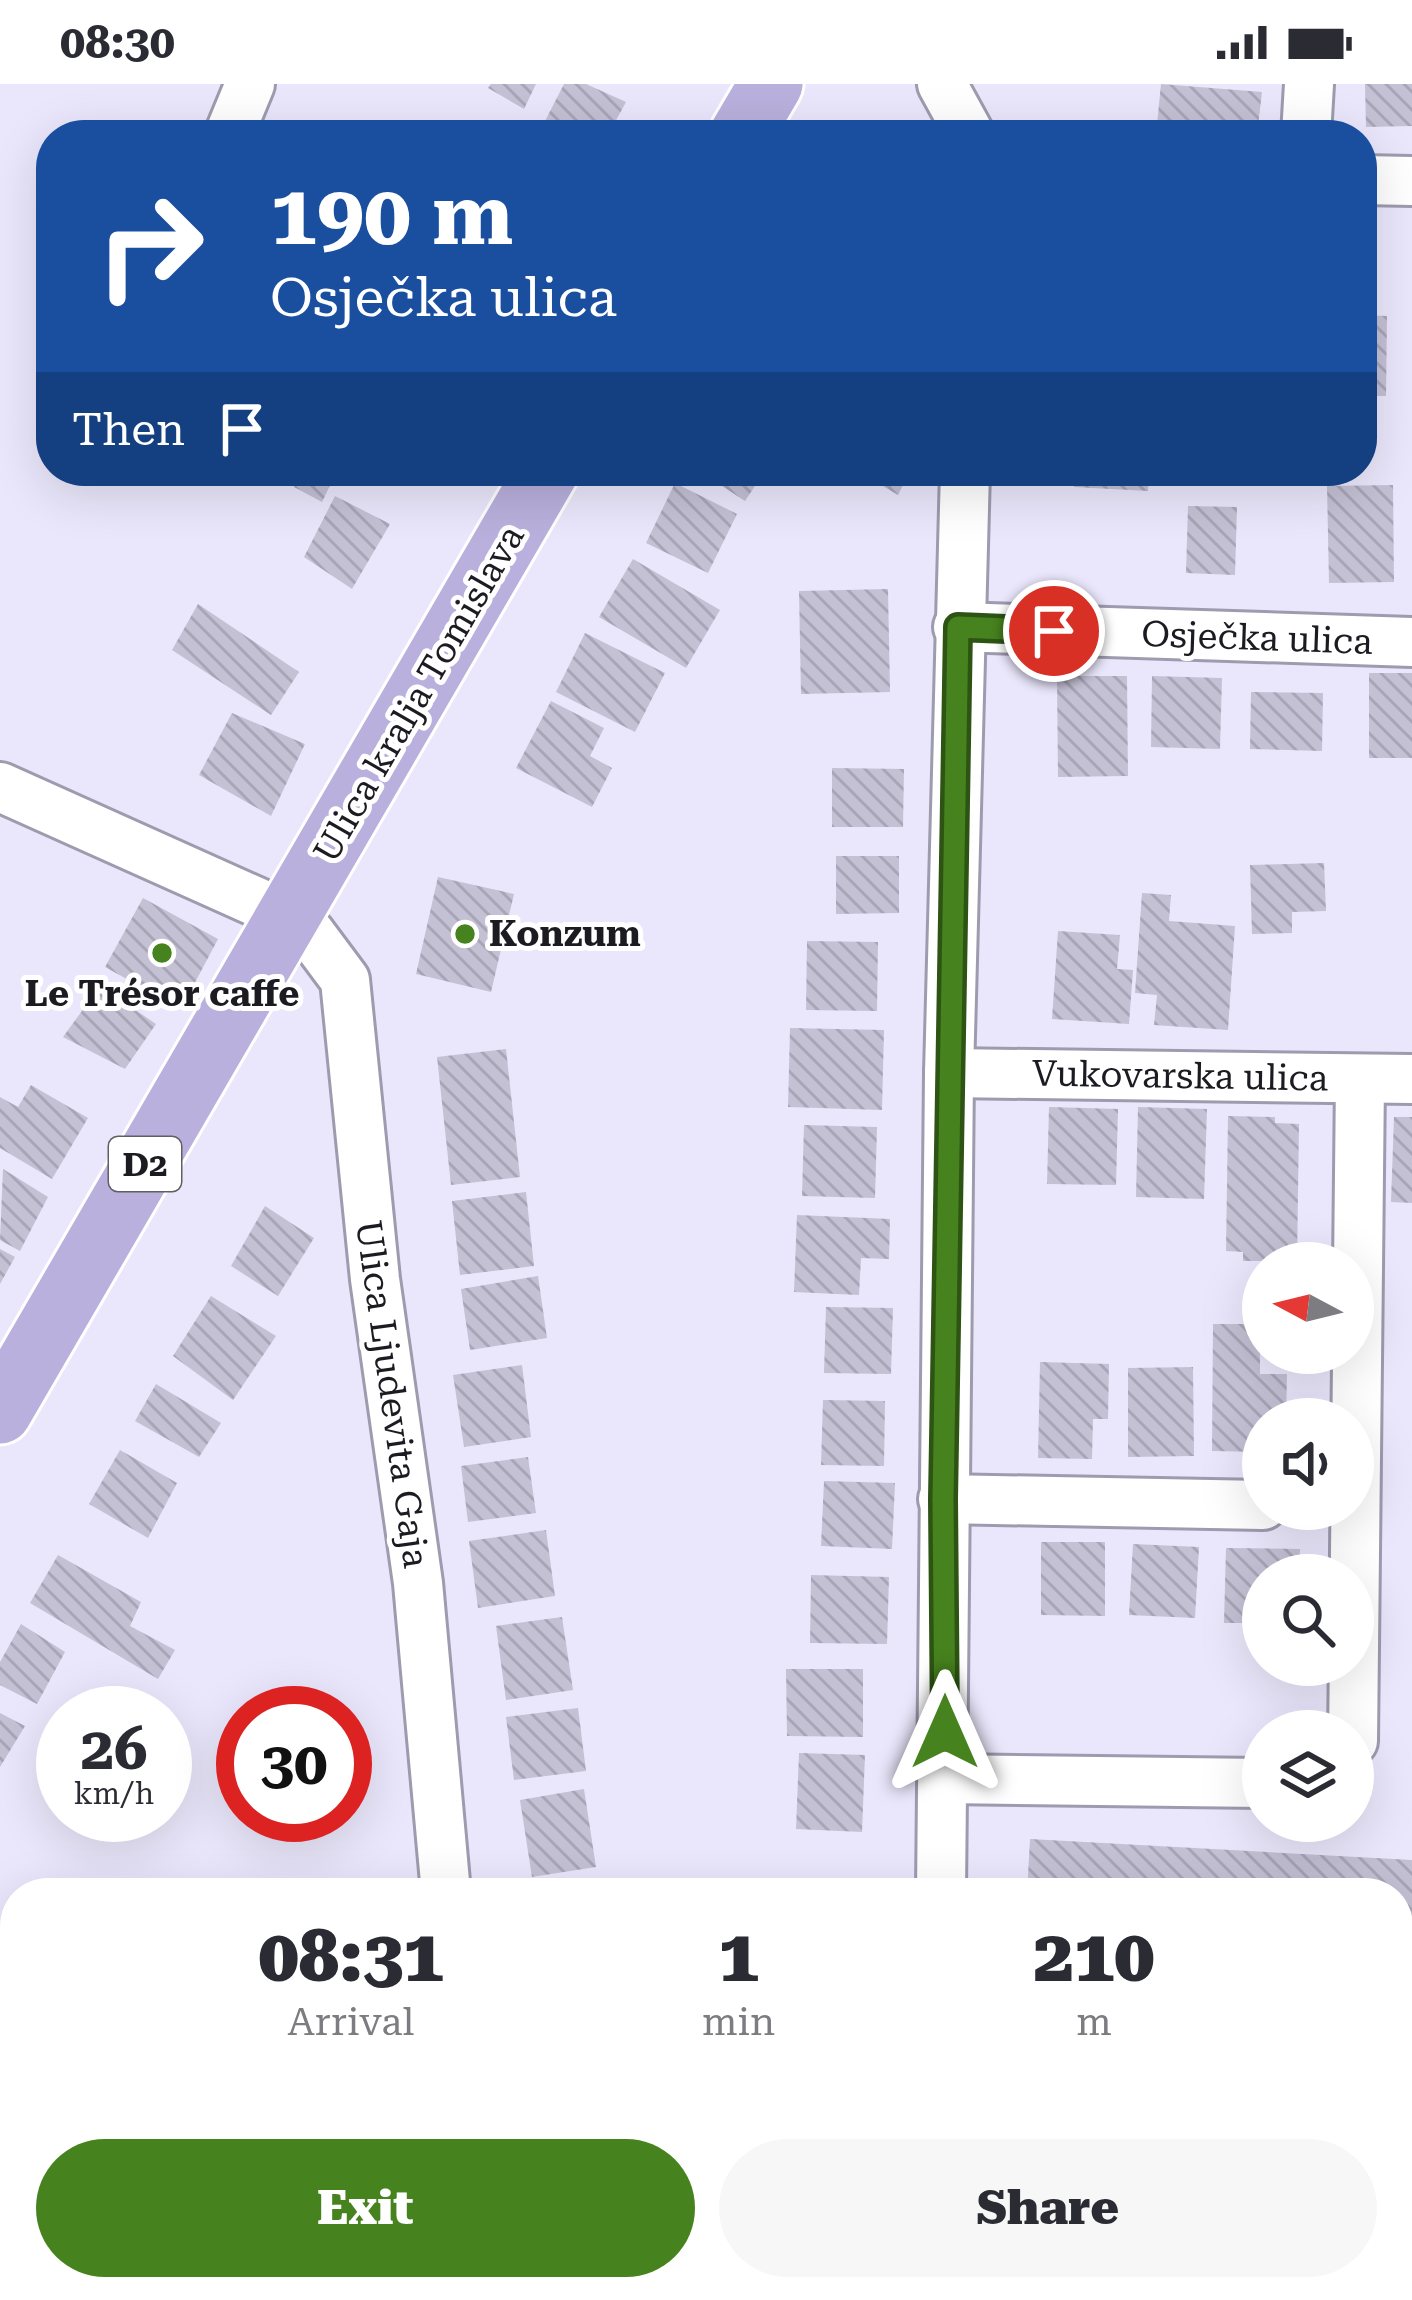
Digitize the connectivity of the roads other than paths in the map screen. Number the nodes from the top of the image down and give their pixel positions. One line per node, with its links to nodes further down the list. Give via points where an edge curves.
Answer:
1 (250, 84): 5 (street)
2 (771, 84): 6 (main road)
3 (942, 84): 7 (street)
4 (1310, 84): 8 (street)
5 (235, 120)
6 (750, 120)
7 (962, 120)
8 (1307, 120)
9 (1377, 180): 10 (street)
10 (1412, 181)
11 (539, 486): 16 (main road, Ulica kralja Tomislava / D2)
12 (963, 486): 13 (street)
13 (958, 627): 14 (street, Osječka ulica); 17 (street)
14 (1412, 642)
15 (0, 787): 16 (street)
16 (290, 917): 21 (main road, D2); 28 (street, Ulica Ljudevita Gaja, via 345,980 375,1279 418,1583)
17 (949, 1073): 18 (street, Vukovarska ulica); 22 (street)
18 (1360, 1079): 19 (street, Vukovarska ulica); 20 (street)
19 (1412, 1079)
20 (1356, 1398)
21 (0, 1412)
22 (943, 1499): 23 (street); 26 (street)
23 (1242, 1505)
24 (1355, 1530): 25 (street)
25 (1353, 1710)
26 (945, 1779): 27 (street); 29 (street)
27 (1242, 1783)
28 (445, 1878)
29 (942, 1878)

